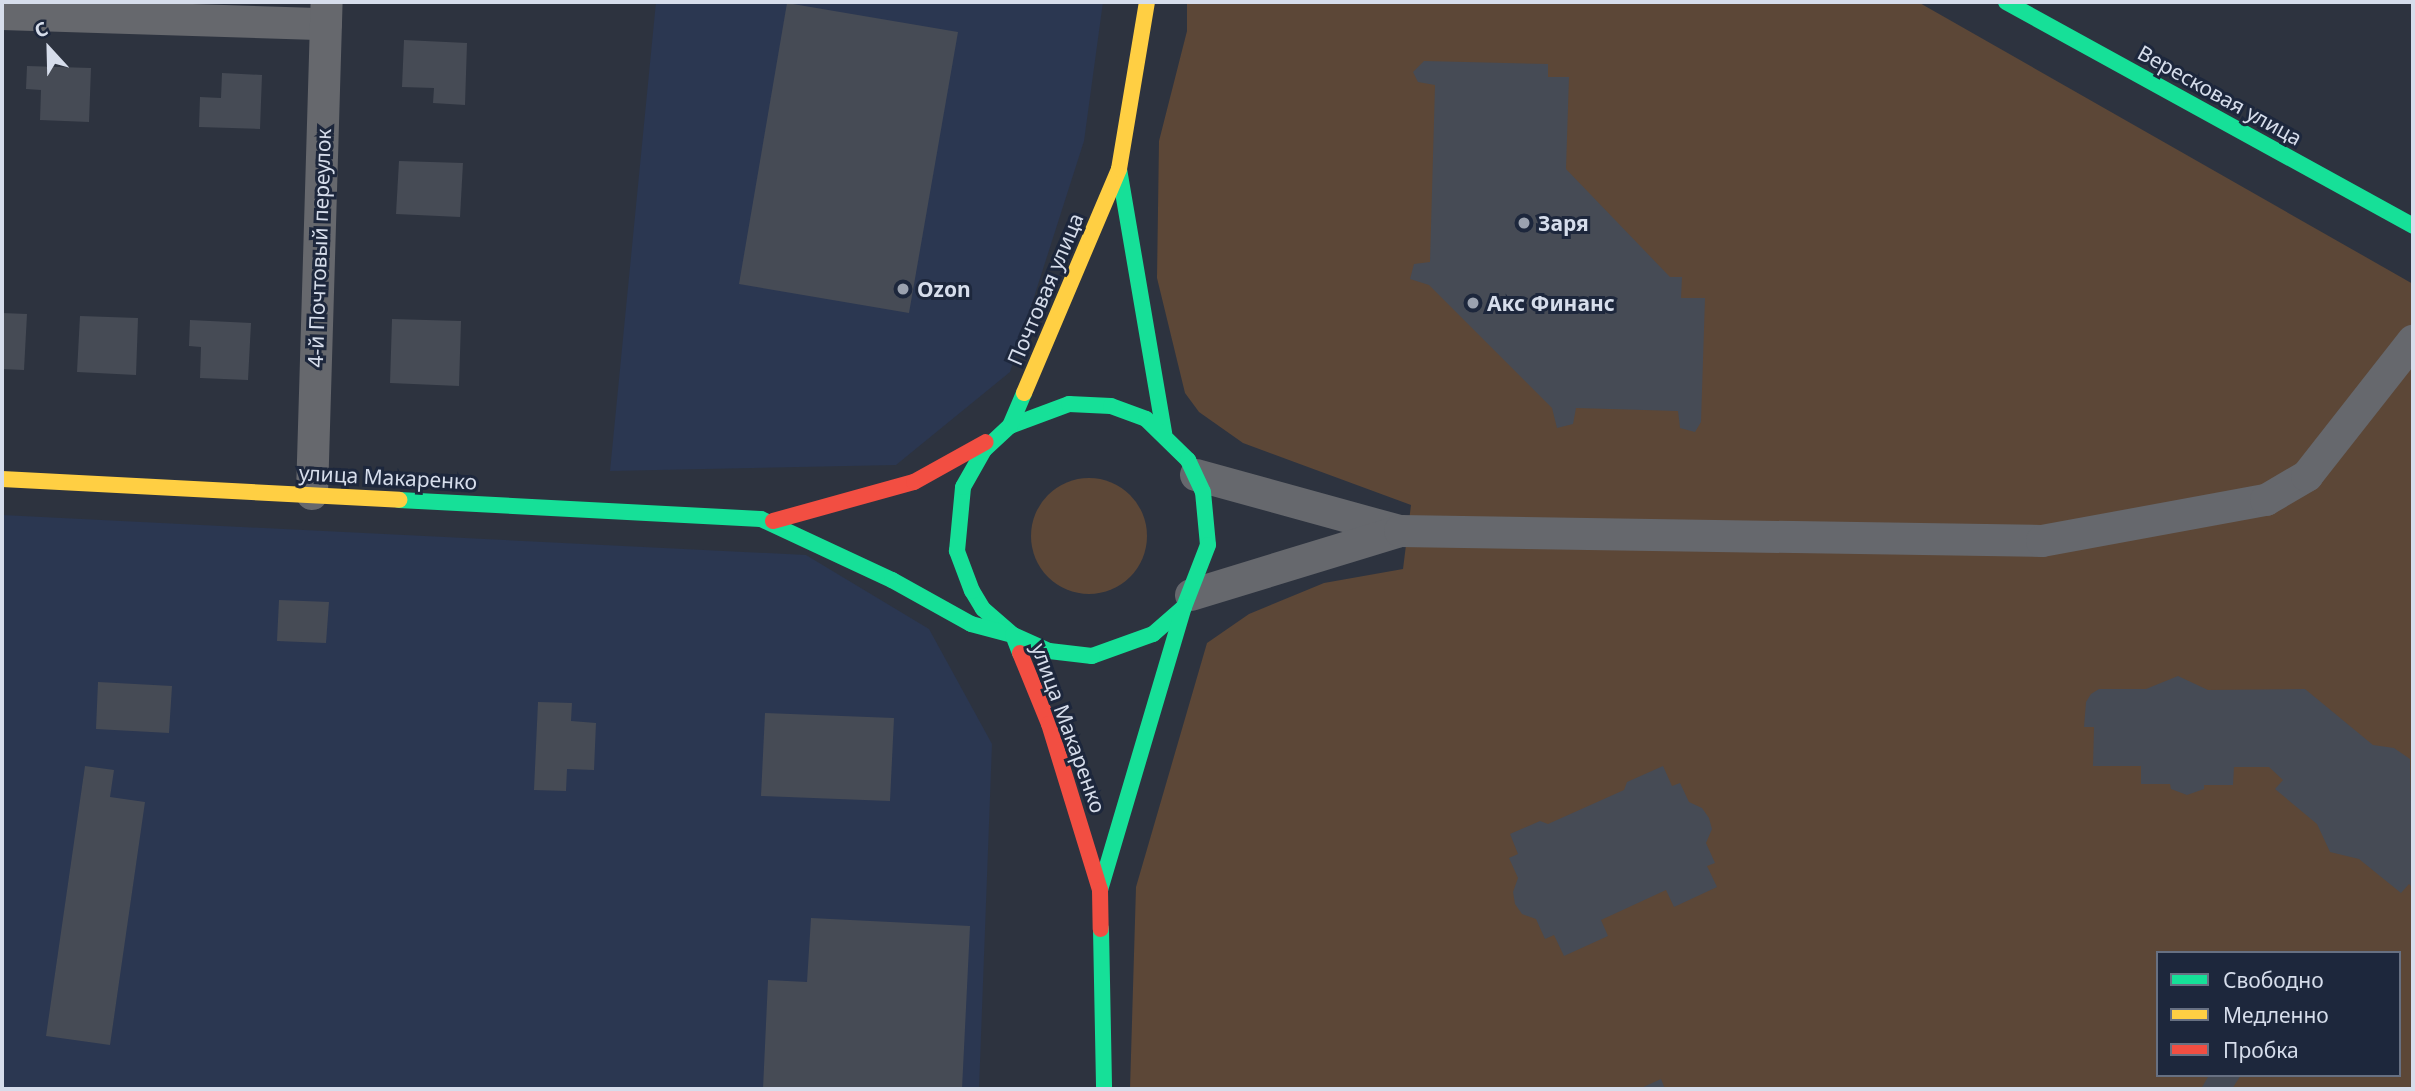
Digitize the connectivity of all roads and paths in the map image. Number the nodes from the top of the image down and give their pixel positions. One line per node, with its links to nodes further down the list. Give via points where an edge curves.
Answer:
1 (1147, 2): 5 (street, Почтовая улица)
2 (2006, 2): 6 (street, Вересковая улица)
3 (326, 13): 4 (street); 12 (street, 4-й Почтовый переулок)
4 (2, 14)
5 (1119, 169): 8 (street, Почтовая улица); 9 (street, Почтовая улица)
6 (2413, 226)
7 (2413, 341): 14 (street, via 2307,476 2266,500 2042,541)
8 (1004, 430): 9 (street, улица Макаренко, via 1048,408 1090,404 1131,413); 13 (street, улица Макаренко, via 914,482); 16 (street, via 984,450 963,487 957,551 984,609)
9 (1164, 433): 10 (street)
10 (1196, 475): 14 (street); 15 (street, улица Макаренко, via 1209,527 1204,562)
11 (2, 480): 12 (street, улица Макаренко)
12 (312, 494): 13 (street, улица Макаренко)
13 (773, 521): 16 (street, улица Макаренко, via 971,624)
14 (1400, 531): 15 (street)
15 (1187, 601): 16 (street, via 1134,645 1092,656 1049,651); 17 (street, улица Макаренко)
16 (1013, 635): 17 (street, улица Макаренко, via 1049,724)
17 (1100, 891): 18 (street, улица Макаренко)
18 (1104, 1089)

